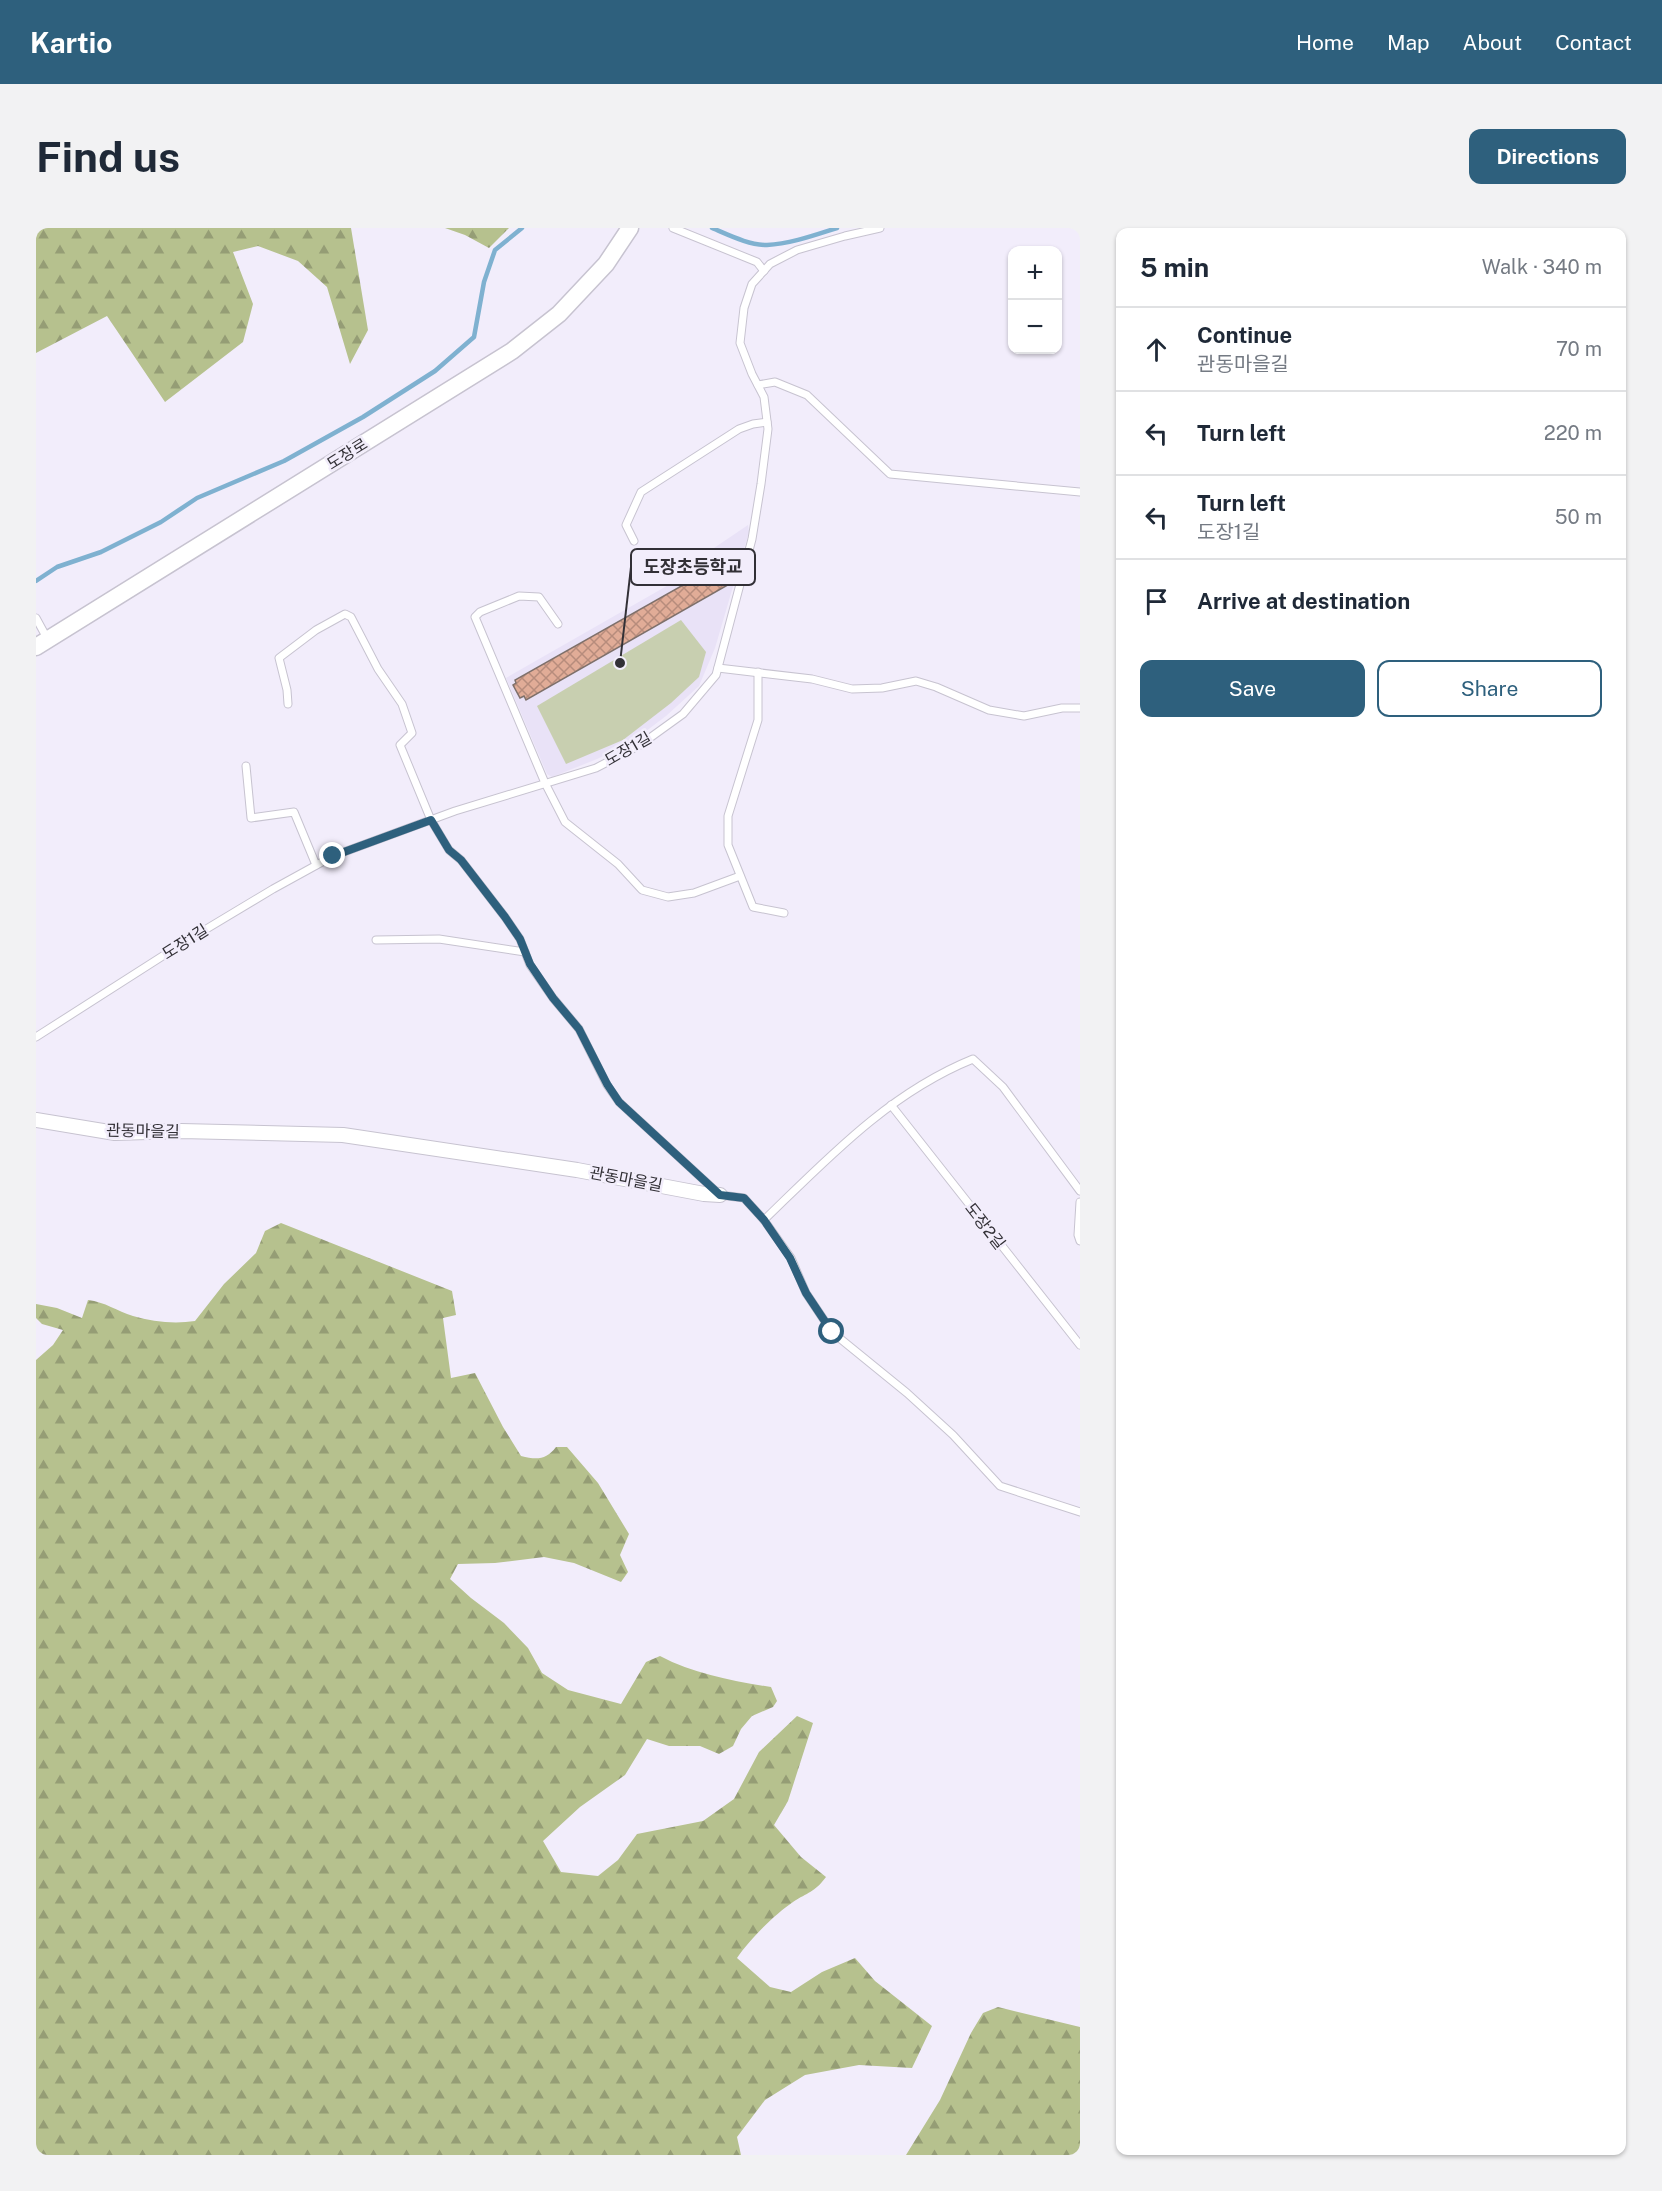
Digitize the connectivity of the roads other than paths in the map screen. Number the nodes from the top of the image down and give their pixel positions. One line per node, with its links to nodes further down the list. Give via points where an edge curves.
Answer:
1 (630, 228): 11 (street, 도장로, via 606,264 559,314 512,351)
2 (673, 228): 4 (lane, via 757,262)
3 (879, 228): 4 (lane, 도장1길, via 797,250)
4 (764, 271): 5 (lane, 도장1길, via 752,284 744,308 740,343)
5 (758, 386): 6 (lane, 도장1길, via 764,397); 7 (lane, via 775,382 807,395 890,474)
6 (767, 422): 8 (lane, via 739,429 641,492 626,525); 12 (lane, 도장1길, via 752,539)
7 (1080, 492)
8 (634, 541)
9 (36, 618): 11 (lane)
10 (558, 624): 17 (lane, via 540,597 519,596 475,617)
11 (42, 644)
12 (718, 668): 13 (lane); 17 (lane, 도장1길, via 683,714 640,745 596,768)
13 (758, 672): 15 (lane, via 852,689 916,681 989,710 1024,716); 20 (lane, via 758,720 728,816 728,845)
14 (288, 704): 18 (lane, via 279,658 316,630 345,614 351,616 378,669 402,704 412,733 400,745)
15 (1080, 708)
16 (246, 766): 19 (lane, via 252,818 294,812)
17 (546, 783): 18 (lane, 도장1길); 20 (lane, via 565,822 618,864 642,891 669,897 694,893)
18 (431, 820): 19 (lane, 도장1길); 23 (lane, via 449,850 505,917)
19 (316, 865): 24 (lane, 도장1길)
20 (740, 876): 21 (lane, via 753,907)
21 (784, 913)
22 (376, 940): 23 (lane, via 439,939)
23 (525, 952): 28 (lane, via 553,998 579,1029 619,1102)
24 (36, 1037)
25 (891, 1105): 27 (lane, via 946,1070 973,1059 1003,1087); 30 (lane, via 855,1132); 32 (lane, 도장2길)
26 (36, 1120): 28 (street, 관동마을길, via 115,1132 343,1135)
27 (1080, 1191)
28 (720, 1195): 30 (lane, 관동마을길, via 744,1198)
29 (1080, 1202): 31 (lane)
30 (764, 1220): 33 (lane, 관동마을길, via 832,1332 953,1435 1000,1486)
31 (1080, 1241)
32 (1080, 1345)
33 (1080, 1512)

